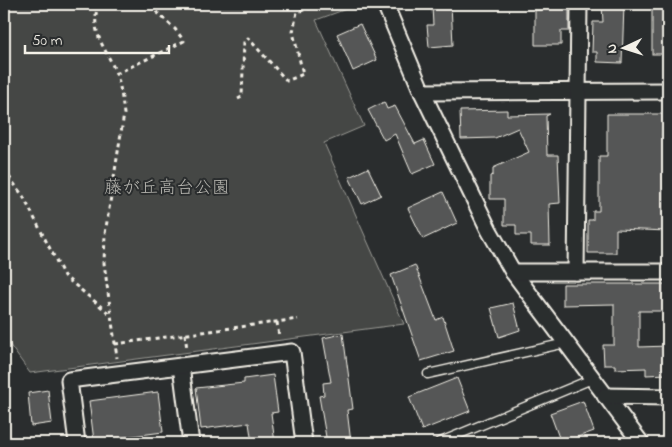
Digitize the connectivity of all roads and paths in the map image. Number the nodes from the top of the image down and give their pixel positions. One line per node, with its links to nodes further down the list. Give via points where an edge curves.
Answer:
1 (98, 4): 6 (path, via 98,38)
2 (148, 4): 6 (path, via 176,28 184,41)
3 (323, 4): 10 (path, via 297,12 293,32 303,74 287,81 248,38 244,41 242,96)
4 (385, 4): 9 (street)
5 (579, 4): 7 (street)
6 (116, 74): 15 (path, via 124,114 105,234 104,263)
7 (578, 91): 8 (street); 9 (street); 13 (street)
8 (668, 91)
9 (422, 92): 12 (street)
10 (238, 99)
11 (4, 170): 15 (path, via 27,203 64,276)
12 (513, 272): 13 (street); 17 (street)
13 (576, 272): 14 (street)
14 (668, 272)
15 (111, 315): 18 (path)
16 (298, 319): 18 (path)
17 (566, 343): 21 (lane); 22 (street)
18 (115, 344): 20 (path)
19 (181, 366): 20 (street); 26 (street); 27 (street, via 292,352)
20 (119, 373): 25 (street, via 69,380)
21 (428, 374)
22 (592, 379): 23 (street); 28 (lane)
23 (605, 396): 24 (street); 29 (street)
24 (668, 397)
25 (77, 443)
26 (191, 443)
27 (304, 443)
28 (438, 443)
29 (641, 443)

